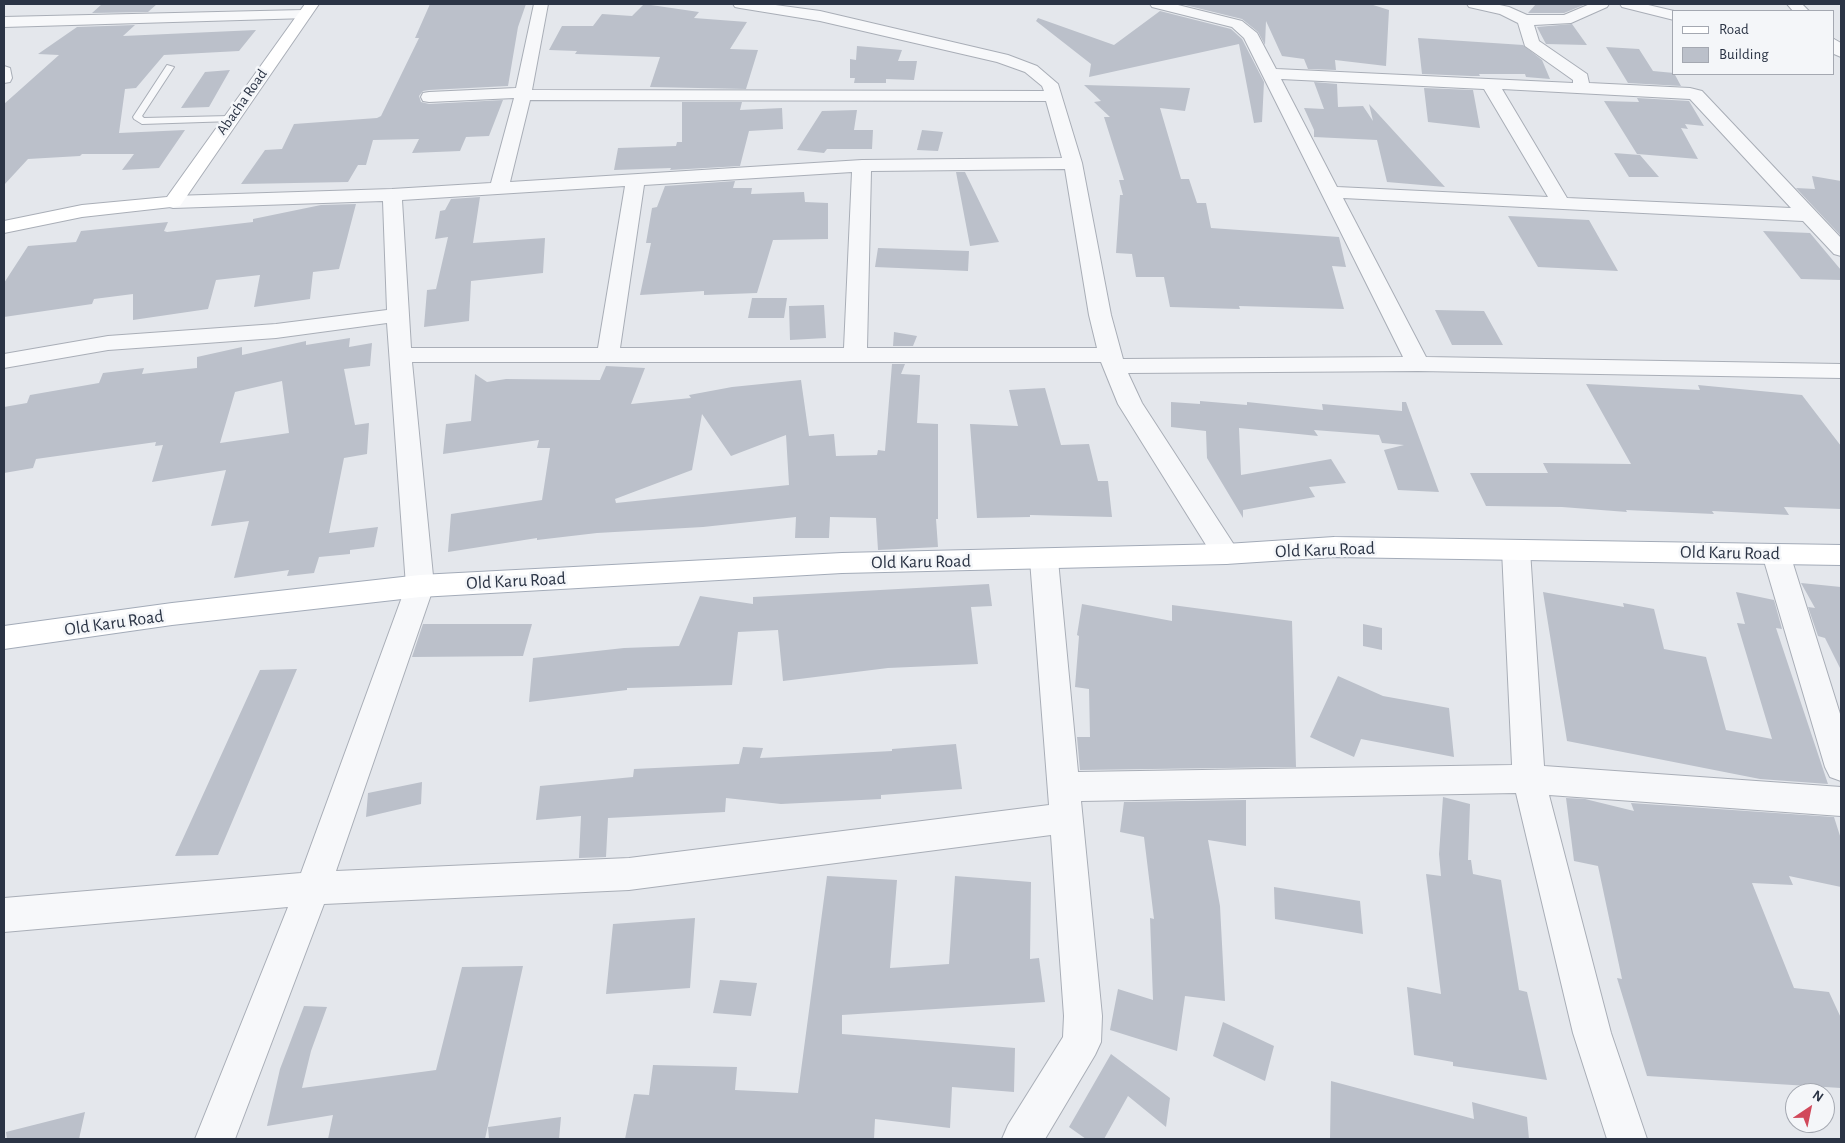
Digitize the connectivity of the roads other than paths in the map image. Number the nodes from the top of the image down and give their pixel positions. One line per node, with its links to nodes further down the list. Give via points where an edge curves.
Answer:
1 (541, 4): 20 (street)
2 (740, 4): 10 (street)
3 (835, 4): 10 (street)
4 (1157, 4): 16 (street, via 1237,24 1251,36)
5 (1474, 4): 11 (street, via 1504,10)
6 (1602, 4): 11 (street, via 1566,20)
7 (1627, 4): 9 (street)
8 (307, 10): 12 (street); 23 (main road, Abacha Road)
9 (1672, 15)
10 (820, 16): 21 (street, via 1002,58 1031,70 1050,84)
11 (1524, 20): 19 (street, via 1532,36 1531,43 1581,78)
12 (10, 22): 13 (street)
13 (4, 32)
14 (170, 67): 23 (lane, via 137,117 142,121)
15 (4, 71): 17 (street)
16 (1270, 74): 18 (street); 28 (street)
17 (4, 78)
18 (1490, 84): 19 (street); 31 (street)
19 (1581, 89): 32 (street, via 1696,95)
20 (523, 94): 21 (street); 22 (street); 27 (street)
21 (1053, 96): 24 (street)
22 (429, 97)
23 (230, 119): 30 (main road, Abacha Road)
24 (1073, 163): 25 (street); 39 (street)
25 (862, 166): 26 (street); 38 (street)
26 (635, 180): 27 (street); 37 (street)
27 (499, 188): 29 (street)
28 (1330, 192): 31 (street); 41 (street)
29 (392, 195): 30 (street); 35 (street)
30 (173, 202): 33 (main road, via 82,211)
31 (1561, 203): 32 (street)
32 (1808, 214): 34 (street)
33 (4, 227)
34 (1841, 250)
35 (398, 314): 36 (street); 40 (street, via 259,333 108,343)
36 (400, 355): 37 (street); 48 (street)
37 (608, 355): 38 (street)
38 (856, 355): 39 (street)
39 (1111, 360): 41 (street); 44 (street, via 1130,404)
40 (4, 361)
41 (1418, 364): 42 (street)
42 (1841, 371)
43 (1516, 550): 44 (main road, Old Karu Road, via 1334,547); 45 (main road, Old Karu Road); 51 (street)
44 (1226, 554): 47 (main road, Old Karu Road)
45 (1776, 554): 46 (main road, Old Karu Road); 50 (street)
46 (1841, 555)
47 (1044, 560): 48 (main road, Old Karu Road, via 842,563); 53 (street)
48 (420, 586): 49 (main road, Old Karu Road, via 172,614); 54 (street)
49 (4, 638)
50 (1841, 767)
51 (1529, 778): 52 (street); 53 (street); 58 (street, via 1592,1033)
52 (1841, 801)
53 (1064, 802): 54 (street, via 630,874); 57 (street, via 1083,1016 1082,1042)
54 (313, 888): 55 (street); 56 (street)
55 (4, 915)
56 (215, 1139)
57 (1022, 1139)
58 (1626, 1139)

